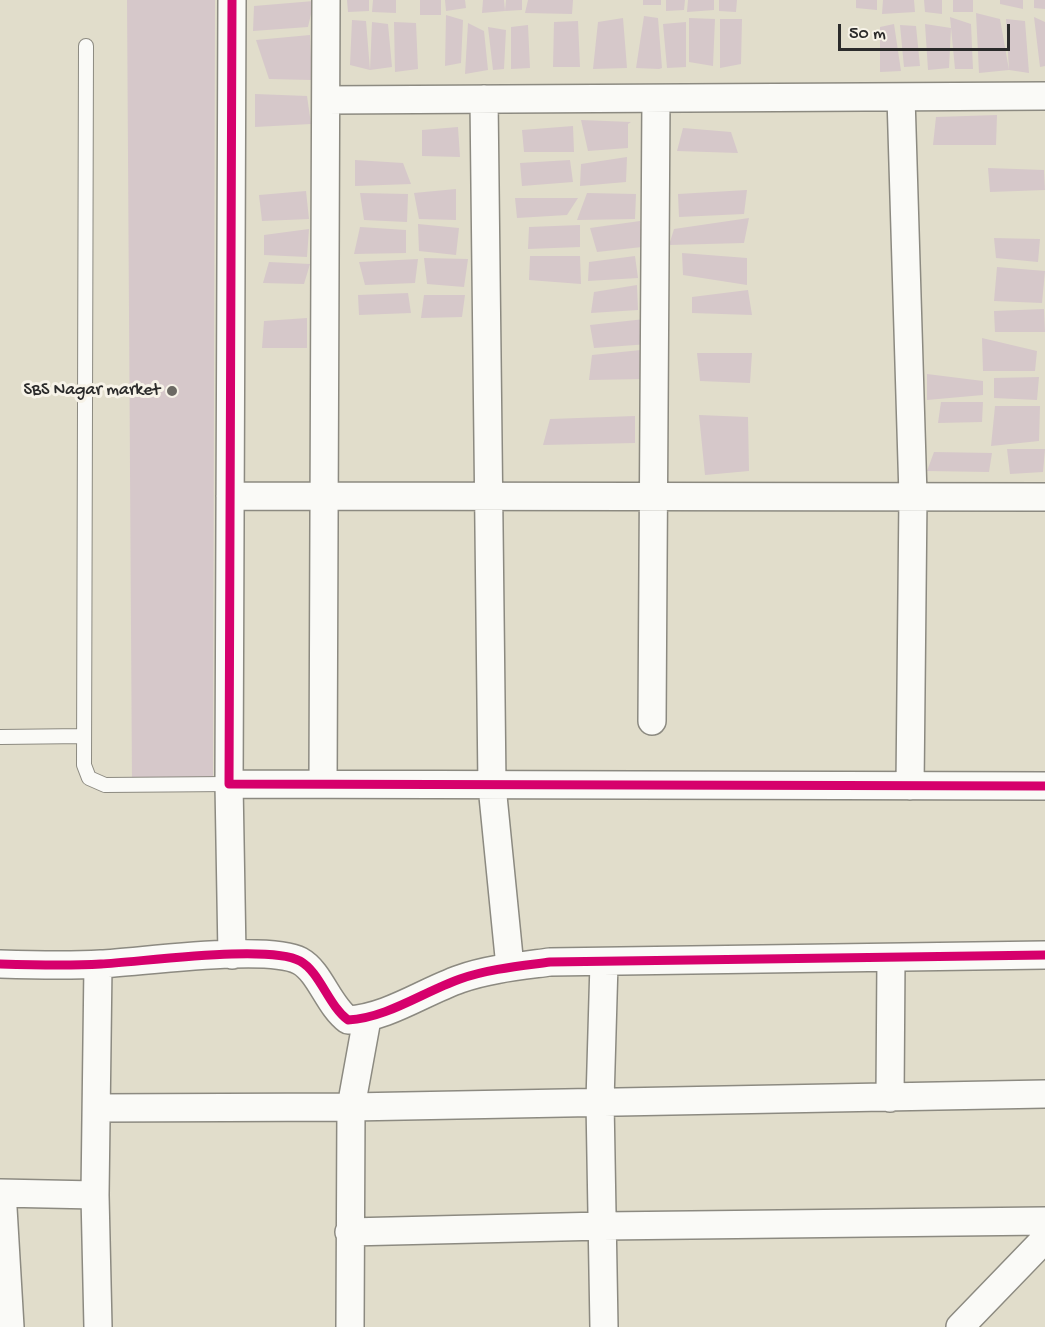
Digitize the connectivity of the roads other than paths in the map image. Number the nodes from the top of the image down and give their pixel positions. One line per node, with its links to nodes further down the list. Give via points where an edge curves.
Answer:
1 (232, 0): 11 (street)
2 (326, 0): 8 (street)
3 (86, 46): 16 (lane)
4 (1045, 96): 5 (street)
5 (901, 97): 7 (street); 13 (street)
6 (484, 99): 7 (street); 8 (street); 9 (street)
7 (656, 99): 10 (street)
8 (326, 100): 12 (street)
9 (488, 495): 10 (street); 12 (street); 20 (street)
10 (651, 495): 13 (street); 15 (street)
11 (230, 496): 12 (street); 18 (street)
12 (324, 496): 19 (street)
13 (913, 496): 14 (street); 21 (street)
14 (1045, 497)
15 (652, 721)
16 (84, 736): 17 (lane); 18 (lane, via 84,765 89,778 105,785)
17 (0, 737)
18 (229, 784): 19 (street); 23 (street)
19 (323, 784): 20 (street)
20 (492, 786): 21 (street); 29 (street)
21 (910, 786): 22 (street)
22 (1045, 786)
23 (232, 955): 28 (street); 30 (street, via 290,956 313,973 338,1012 348,1020)
24 (1045, 955): 25 (street)
25 (891, 958): 26 (street); 32 (street)
26 (604, 963): 29 (street, via 550,962); 33 (street)
27 (0, 964): 28 (street)
28 (98, 965): 35 (street)
29 (510, 967): 30 (street, via 462,978)
30 (367, 1019): 34 (street)
31 (1045, 1094): 32 (street)
32 (890, 1098): 33 (street)
33 (600, 1101): 34 (street); 39 (street)
34 (351, 1107): 35 (street); 40 (street)
35 (98, 1108): 37 (street)
36 (0, 1194): 37 (street); 42 (street)
37 (95, 1195): 43 (street)
38 (1045, 1221): 39 (street)
39 (603, 1226): 40 (street); 45 (street)
40 (349, 1232): 44 (street)
41 (1045, 1239): 46 (street)
42 (10, 1327)
43 (98, 1327)
44 (350, 1327)
45 (604, 1327)
46 (960, 1327)

